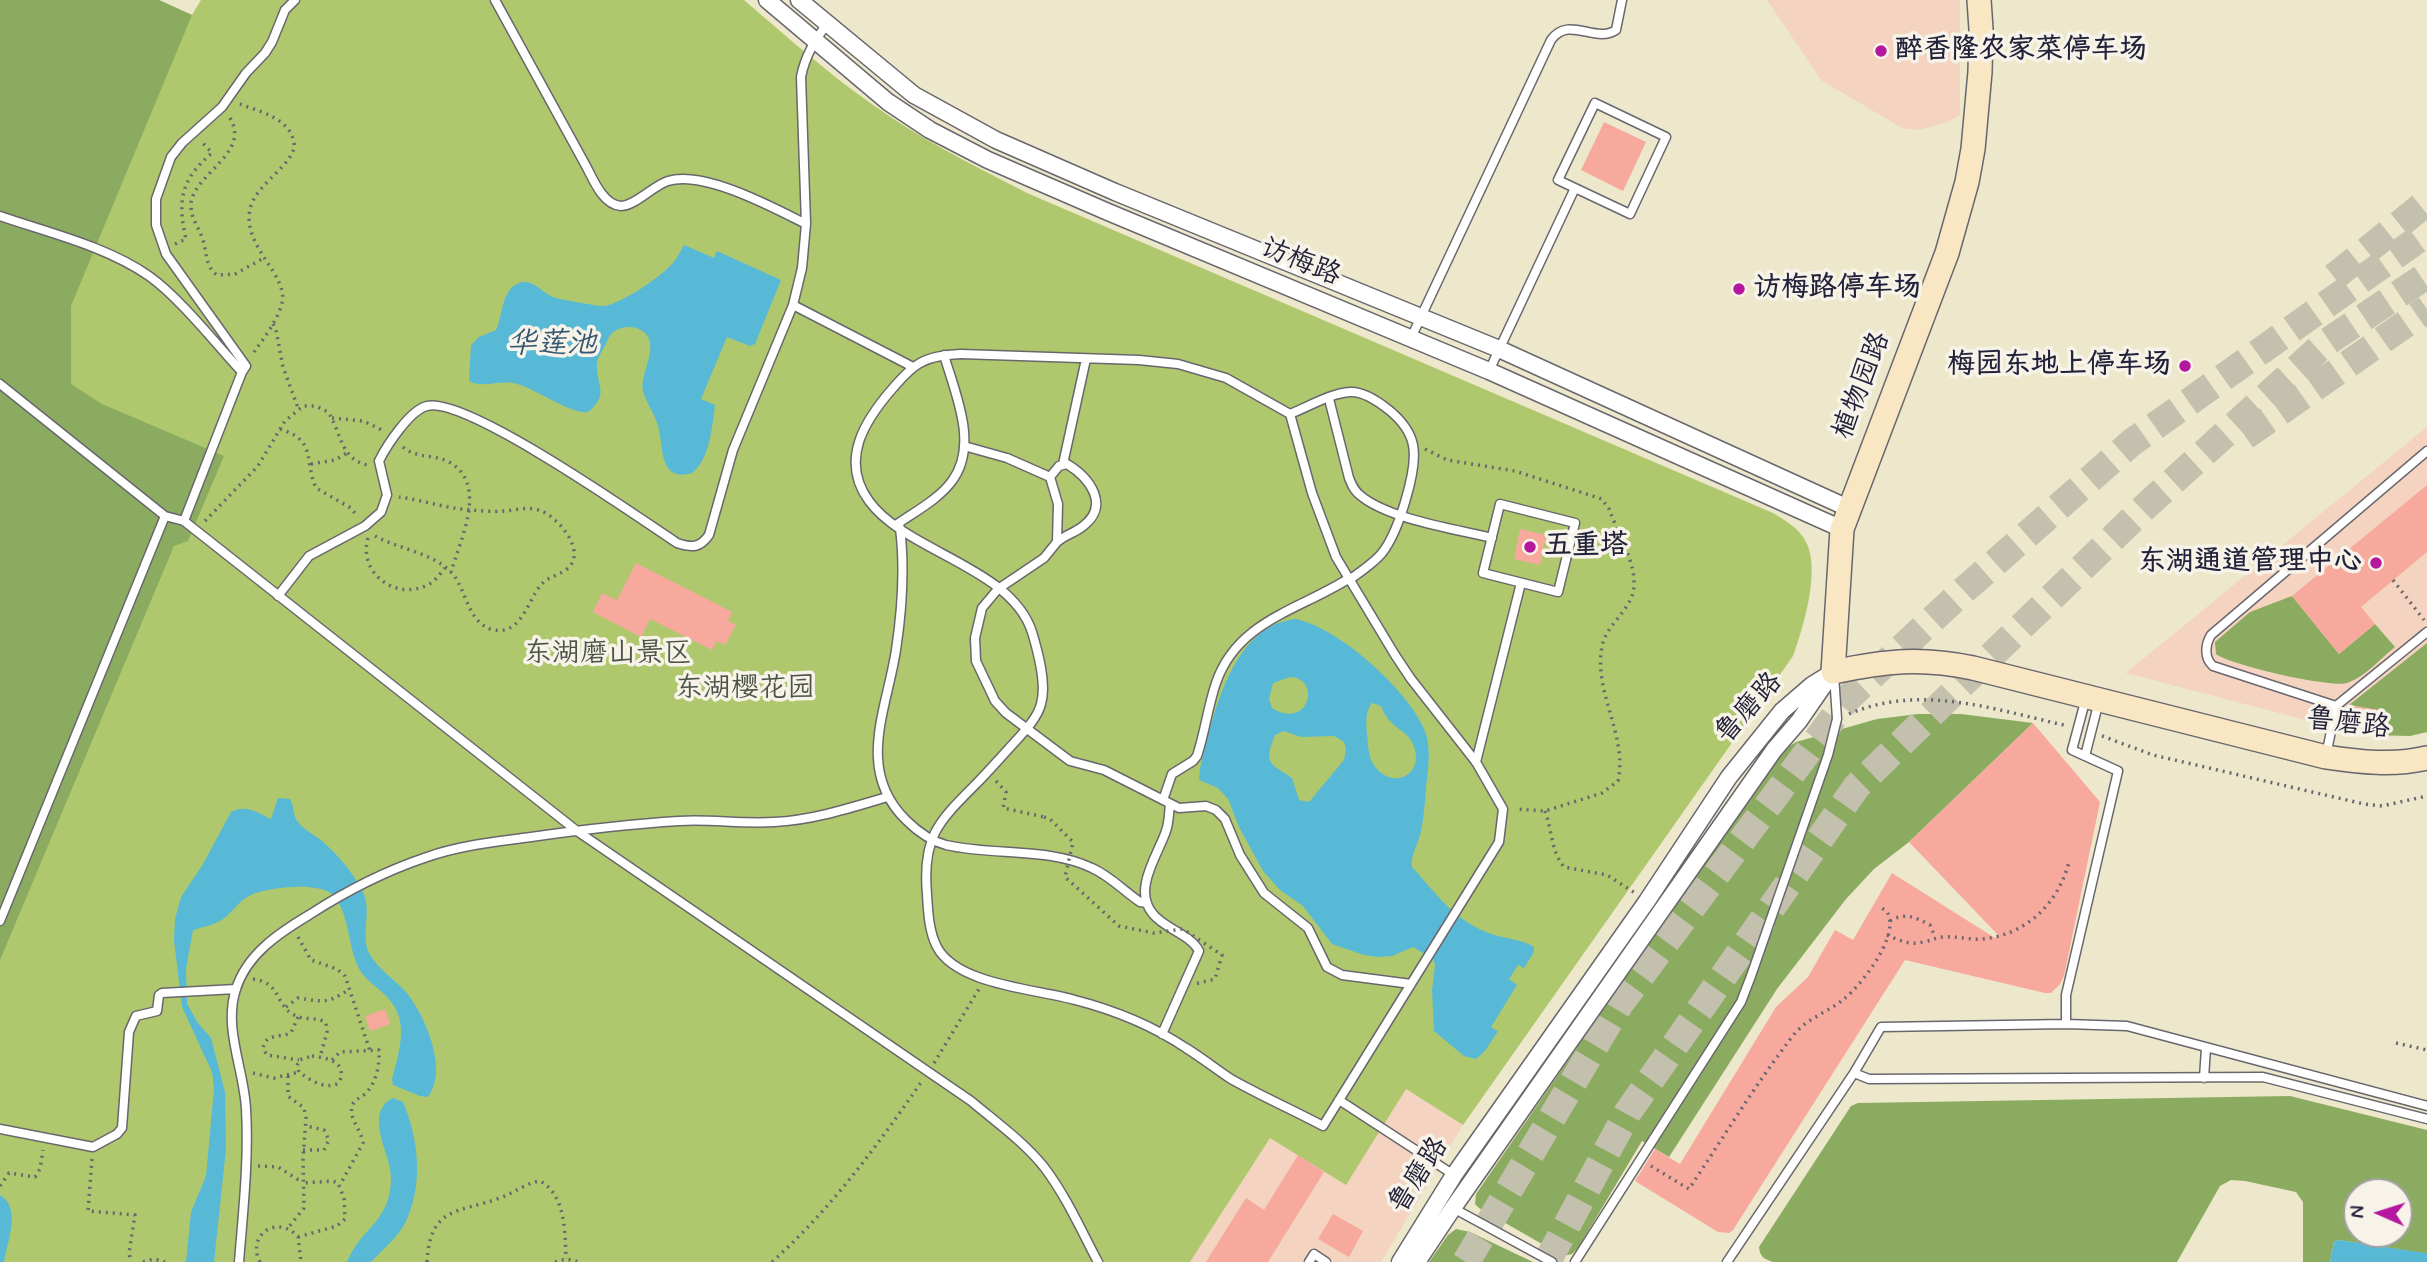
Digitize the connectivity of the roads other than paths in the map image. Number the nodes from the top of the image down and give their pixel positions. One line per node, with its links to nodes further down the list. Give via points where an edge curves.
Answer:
1 (295, 0): 21 (lane, via 285,10 265,53 222,107 171,156 155,210 156,225 173,267)
2 (495, 0): 13 (lane, via 610,202 626,205 657,185 685,178 760,201)
3 (767, 0): 8 (street, 访梅路)
4 (799, 0): 7 (street, 访梅路)
5 (1622, 0): 15 (lane, via 1612,33 1563,29 1551,40)
6 (1979, 0): 32 (street, 植物园路, via 1977,111 1959,214)
7 (827, 24): 8 (lane); 9 (street, 访梅路, via 914,95)
8 (814, 40): 10 (street, 访梅路, via 906,115); 13 (lane, via 801,77)
9 (1036, 159): 10 (street); 15 (street, 访梅路)
10 (1028, 178): 16 (street, 访梅路)
11 (1575, 188): 11 (lane, via 1630,214 1666,137 1595,103 1558,180); 17 (lane)
12 (0, 216): 21 (lane, via 96,250 151,277)
13 (806, 224): 14 (lane)
14 (793, 305): 20 (lane); 42 (lane, via 733,450 709,535 698,546 677,543 513,438 447,407 430,405 412,415 383,453 379,466 387,495 381,512 365,526 309,556)
15 (1420, 316): 16 (lane); 17 (street, 访梅路)
16 (1411, 338): 22 (street, 访梅路)
17 (1499, 349): 22 (lane); 32 (street, 访梅路)
18 (944, 355): 19 (lane); 20 (lane); 26 (lane)
19 (1086, 359): 25 (lane, via 1189,366 1226,378); 28 (lane)
20 (913, 367): 35 (lane, via 864,424 856,458 866,495)
21 (244, 369): 33 (lane)
22 (1489, 371): 32 (street, 访梅路)
23 (0, 384): 31 (lane)
24 (1329, 399): 25 (lane); 30 (lane, via 1353,489); 30 (lane, via 1349,392 1372,398 1402,422 1413,445 1413,459)
25 (1290, 414): 39 (lane, via 1316,506)
26 (964, 446): 29 (lane); 35 (lane, via 951,482)
27 (2427, 451): 46 (lane, via 2207,641 2207,656 2213,666)
28 (1063, 464): 29 (lane); 36 (lane, via 1086,477 1095,495 1089,520)
29 (1050, 477): 34 (lane, via 1057,495)
30 (1399, 514): 37 (lane); 39 (lane, via 1381,554)
31 (165, 516): 33 (lane); 57 (lane)
32 (1845, 518): 44 (street, 植物园路)
33 (184, 521): 42 (lane)
34 (1058, 524): 36 (lane); 38 (lane)
35 (898, 527): 41 (lane); 52 (lane, via 903,549 898,627 878,742 879,776)
36 (1070, 533): 38 (lane)
37 (1492, 538): 40 (lane, via 1483,573); 40 (lane, via 1500,504 1575,523 1558,592)
38 (1058, 542): 41 (lane, via 1044,558)
39 (1349, 580): 51 (lane, via 1411,679); 53 (lane, via 1270,618 1233,650 1216,682 1197,756 1172,774)
40 (1521, 583): 51 (lane)
41 (998, 589): 47 (lane, via 1023,614 1035,645 1041,704); 47 (lane, via 978,619 976,661 995,702)
42 (278, 596): 54 (lane)
43 (2427, 632): 46 (lane)
44 (1833, 672): 45 (street, 鲁磨路, via 1875,663 1938,661); 71 (street, 鲁磨路, via 1796,698 1766,728 1729,777); 72 (street); 80 (lane, via 1838,719 1828,755 1741,1002)
45 (2093, 698): 48 (lane); 48 (lane, via 2072,750); 49 (street, 鲁磨路)
46 (2336, 706): 49 (lane)
47 (1027, 728): 53 (lane, via 1070,761 1104,770); 55 (lane, via 945,814)
48 (2085, 756): 60 (lane, via 2118,771 2066,995)
49 (2326, 757): 50 (street, 鲁磨路, via 2381,763)
50 (2426, 760)
51 (1476, 762): 58 (lane, via 1503,809 1499,842)
52 (887, 797): 54 (lane, via 822,816 778,822 678,821); 55 (lane)
53 (1166, 802): 56 (lane, via 1167,827 1146,882); 58 (lane, via 1182,809 1212,807 1221,814 1264,893 1308,928 1327,967 1342,975)
54 (577, 831): 59 (lane, via 463,846 371,878 260,950); 74 (lane, via 971,1101 1043,1167)
55 (931, 839): 56 (lane, via 964,848 1071,860 1093,868); 61 (lane, via 926,885 932,932 937,948 954,967 984,980 1094,1005)
56 (1147, 903): 61 (lane, via 1154,915 1199,951)
57 (0, 921)
58 (1411, 984): 67 (lane)
59 (236, 989): 70 (lane, via 160,994 157,1011 136,1016 131,1025 121,1131 93,1147); 73 (lane, via 232,1022 246,1112)
60 (2066, 1024): 62 (lane, via 2127,1026); 63 (lane, via 1881,1027)
61 (1162, 1034): 67 (lane, via 1233,1080 1324,1126)
62 (2206, 1048): 64 (lane); 65 (lane)
63 (1854, 1073): 64 (lane, via 1869,1079); 81 (lane)
64 (2204, 1078): 66 (lane, via 2263,1077)
65 (2337, 1082): 66 (lane); 68 (lane)
66 (2334, 1095): 69 (lane)
67 (1339, 1100): 71 (lane)
68 (2427, 1104)
69 (2427, 1119)
70 (0, 1129)
71 (1454, 1175): 72 (street, 鲁磨路)
72 (1446, 1204): 77 (street, 鲁磨路); 78 (street); 79 (lane)
73 (239, 1262)
74 (1098, 1262)
75 (1309, 1262): 76 (lane, via 1314,1254)
76 (1326, 1262)
77 (1400, 1262)
78 (1417, 1262)
79 (1552, 1262)
80 (1575, 1262)
81 (1727, 1262)

